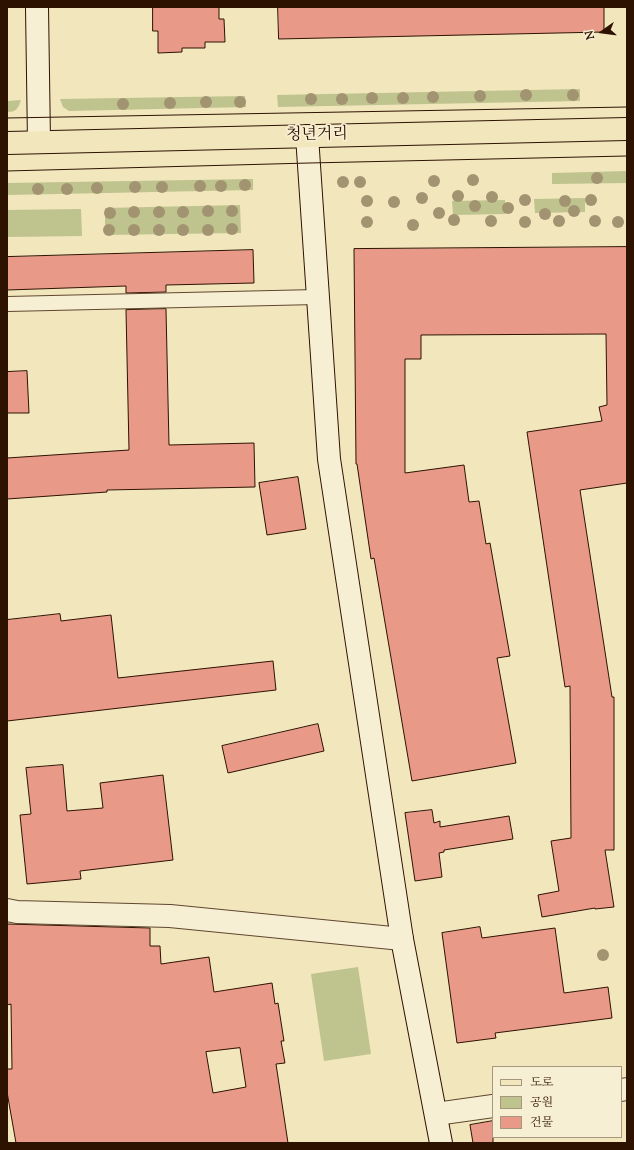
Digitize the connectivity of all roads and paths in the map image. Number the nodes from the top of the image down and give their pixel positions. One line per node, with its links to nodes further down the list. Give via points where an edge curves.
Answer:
1 (37, 7): 4 (street)
2 (627, 129): 3 (main road, 청년거리)
3 (307, 136): 4 (main road, 청년거리); 6 (street)
4 (39, 142): 5 (main road, 청년거리)
5 (7, 143)
6 (317, 297): 7 (lane); 9 (street, via 329,459)
7 (7, 304)
8 (7, 910): 9 (street, via 170,916)
9 (402, 939): 11 (street)
10 (492, 1106): 11 (street)
11 (436, 1114): 12 (street)
12 (441, 1143)

